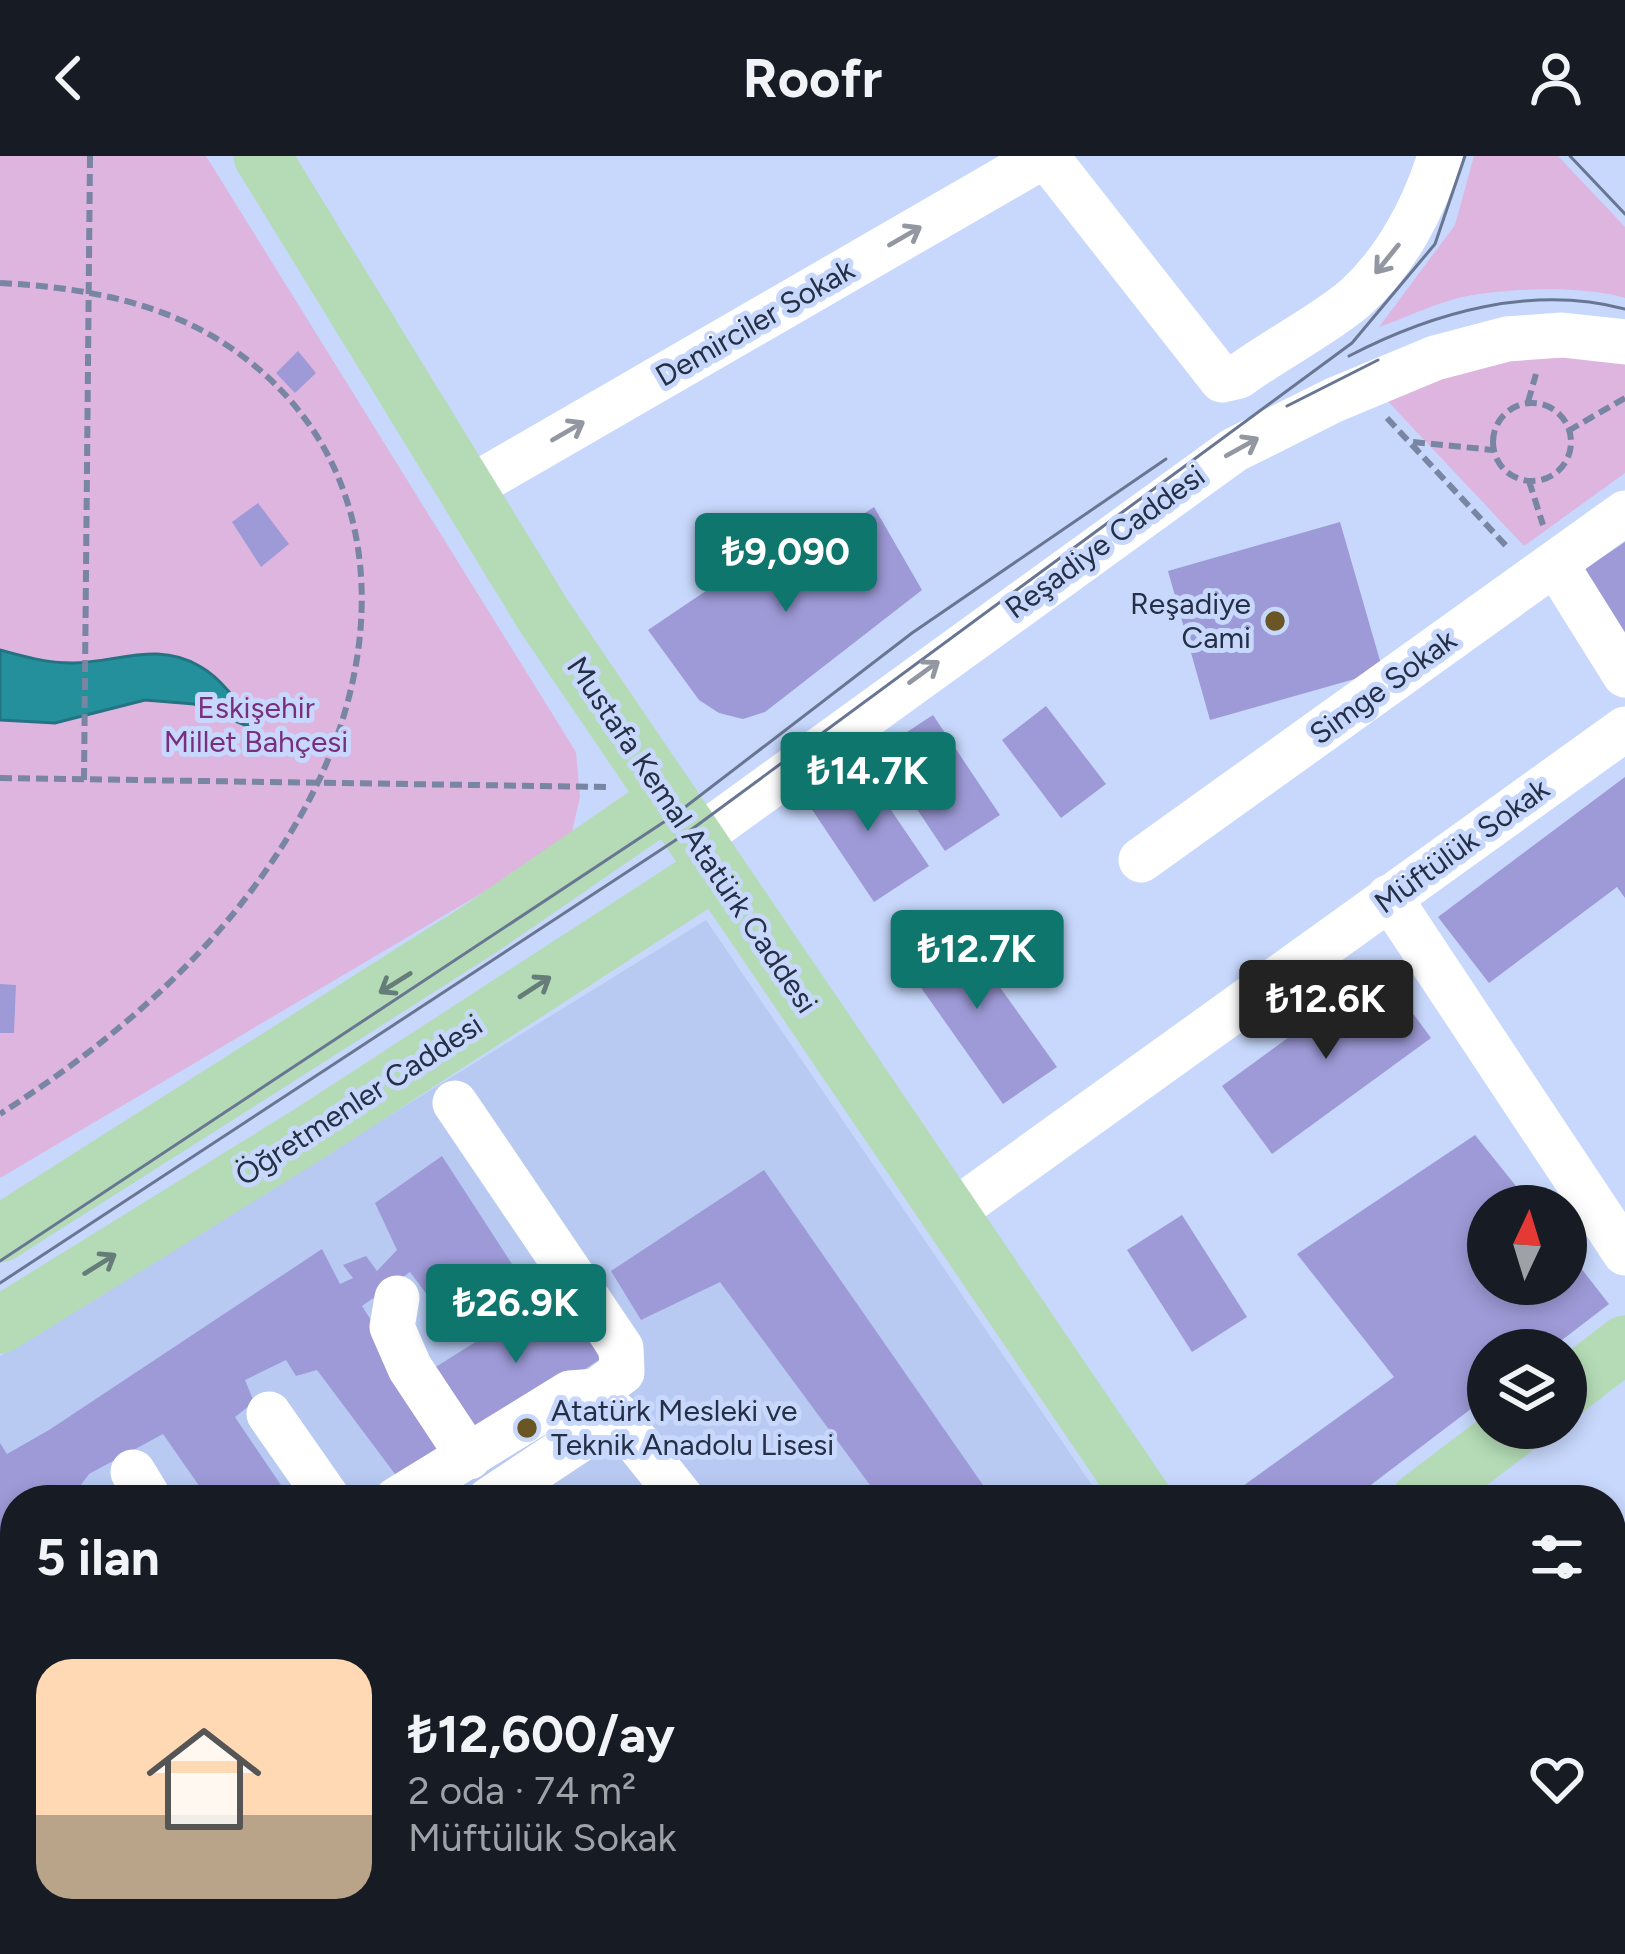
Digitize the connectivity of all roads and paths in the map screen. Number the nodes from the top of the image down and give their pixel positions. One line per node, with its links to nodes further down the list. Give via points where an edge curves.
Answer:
1 (90, 156): 6 (path)
2 (1045, 156): 3 (street, one-way to 2, via 1400,245 1355,298 1222,380); 13 (street, Demirciler Sokak, one-way to 2)
3 (1440, 156)
4 (268, 158): 13 (main road, Mustafa Kemal Atatürk Caddesi)
5 (0, 283): 6 (path)
6 (90, 292): 19 (path); 20 (path, via 145,307 231,347 297,406 341,481 355,523 362,614 345,712)
7 (1625, 342): 8 (street, Reşadiye Caddesi, via 1507,339)
8 (1358, 390): 11 (path); 21 (street, Reşadiye Caddesi, one-way to 8, via 1234,450)
9 (1625, 398): 10 (path)
10 (1568, 430): 12 (path, via 1553,409 1528,403 1496,424); 12 (path, via 1563,467 1542,481 1516,479)
11 (1411, 442): 12 (path); 15 (path, via 1520,561)
12 (1493, 450)
13 (466, 490): 21 (main road, Mustafa Kemal Atatürk Caddesi)
14 (1625, 513): 15 (street, Simge Sokak)
15 (1555, 563): 16 (street); 22 (street, Simge Sokak)
16 (1625, 675)
17 (1625, 729): 23 (street, Müftülük Sokak)
18 (0, 778): 19 (path)
19 (84, 780): 20 (path)
20 (317, 782): 21 (path); 25 (path, via 273,861 198,956 105,1041)
21 (674, 825): 26 (main road, Mustafa Kemal Atatürk Caddesi); 27 (main road, one-way to 27, via 477,931); 30 (main road, Öğretmenler Caddesi, one-way to 21, via 307,1135)
22 (1141, 860)
23 (1390, 897): 26 (street, Müftülük Sokak); 28 (street)
24 (455, 1103): 33 (street, via 621,1348 622,1372)
25 (0, 1114)
26 (949, 1215): 41 (main road, Mustafa Kemal Atatürk Caddesi)
27 (0, 1234)
28 (1625, 1252)
29 (398, 1298): 36 (street, via 392,1327 410,1368)
30 (0, 1325)
31 (1625, 1344): 32 (main road)
32 (1587, 1373)
33 (606, 1403): 36 (street, via 570,1393); 39 (street); 40 (street)
34 (268, 1414): 37 (street)
35 (1487, 1449): 42 (main road)
36 (469, 1457): 38 (street)
37 (318, 1485)
38 (430, 1485)
39 (507, 1485)
40 (671, 1485)
41 (1134, 1485)
42 (1440, 1485)

